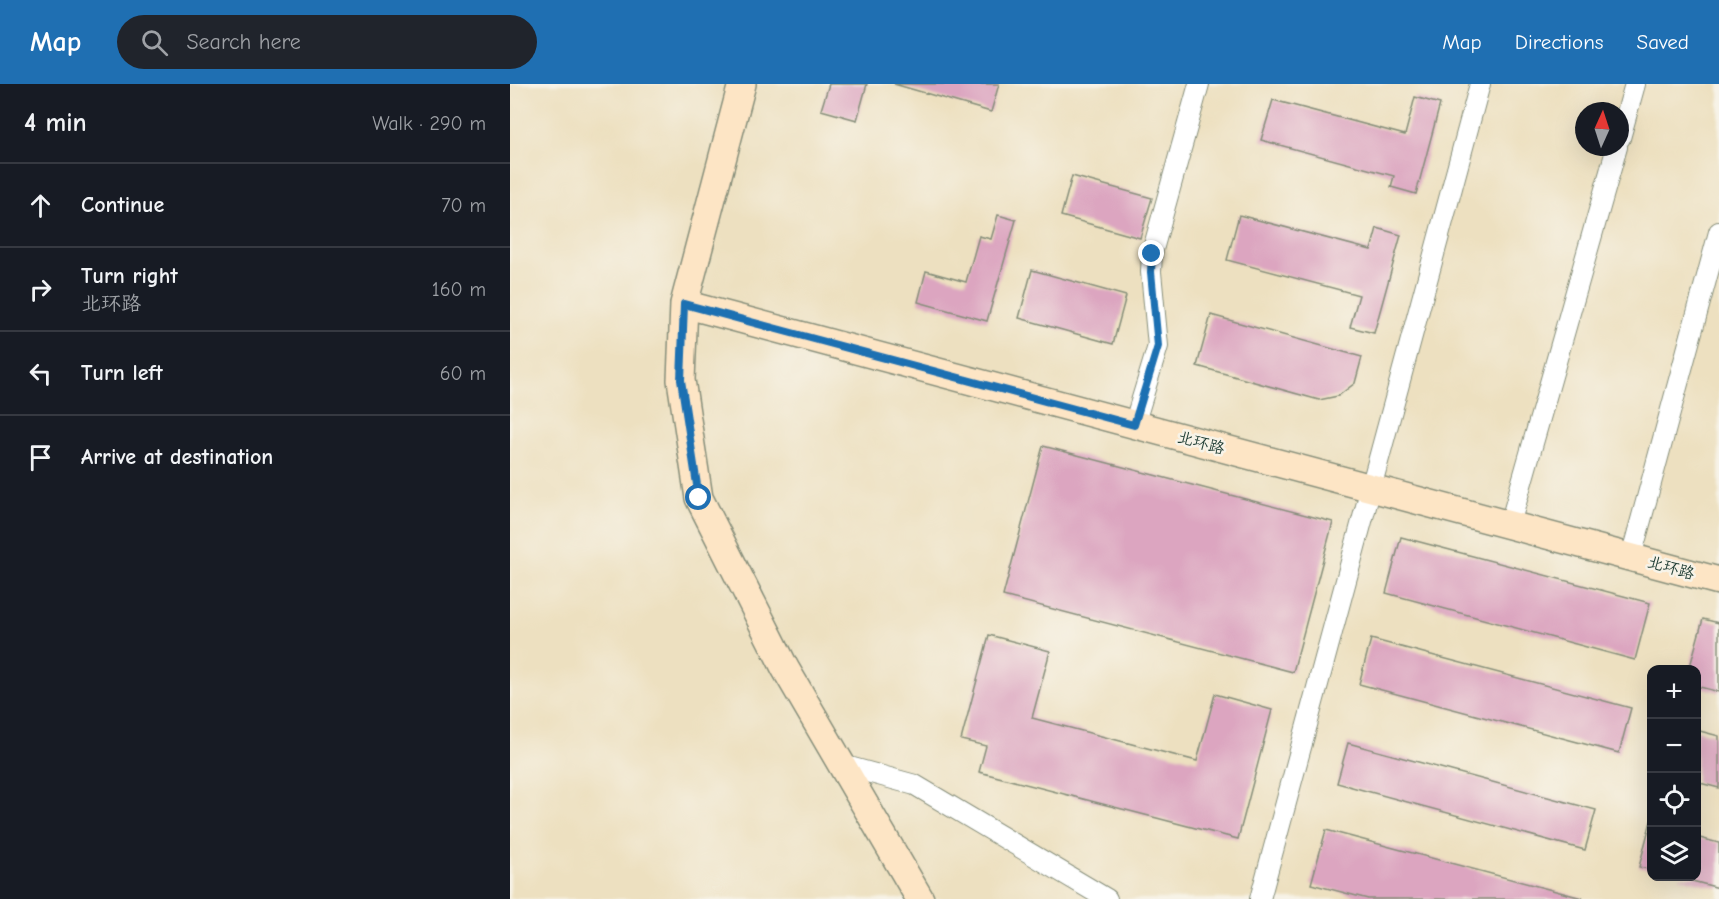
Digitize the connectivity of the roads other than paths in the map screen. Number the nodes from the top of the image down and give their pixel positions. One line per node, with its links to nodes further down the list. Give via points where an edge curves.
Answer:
1 (742, 84): 8 (street)
2 (1199, 84): 9 (street, via 1152,254 1158,346)
3 (1480, 84): 10 (street)
4 (1635, 84): 5 (street)
5 (1629, 106)
6 (1614, 156): 11 (street)
7 (1719, 232): 12 (street)
8 (684, 304): 9 (street, 北环路); 14 (street, via 681,380 699,498 785,668)
9 (1134, 425): 10 (street, 北环路)
10 (1371, 487): 11 (street, 北环路); 17 (street)
11 (1510, 524): 12 (street, 北环路)
12 (1630, 556): 13 (street, 北环路)
13 (1719, 581)
14 (842, 765): 15 (street); 16 (street, via 915,786)
15 (920, 899)
16 (1107, 899)
17 (1260, 899)

